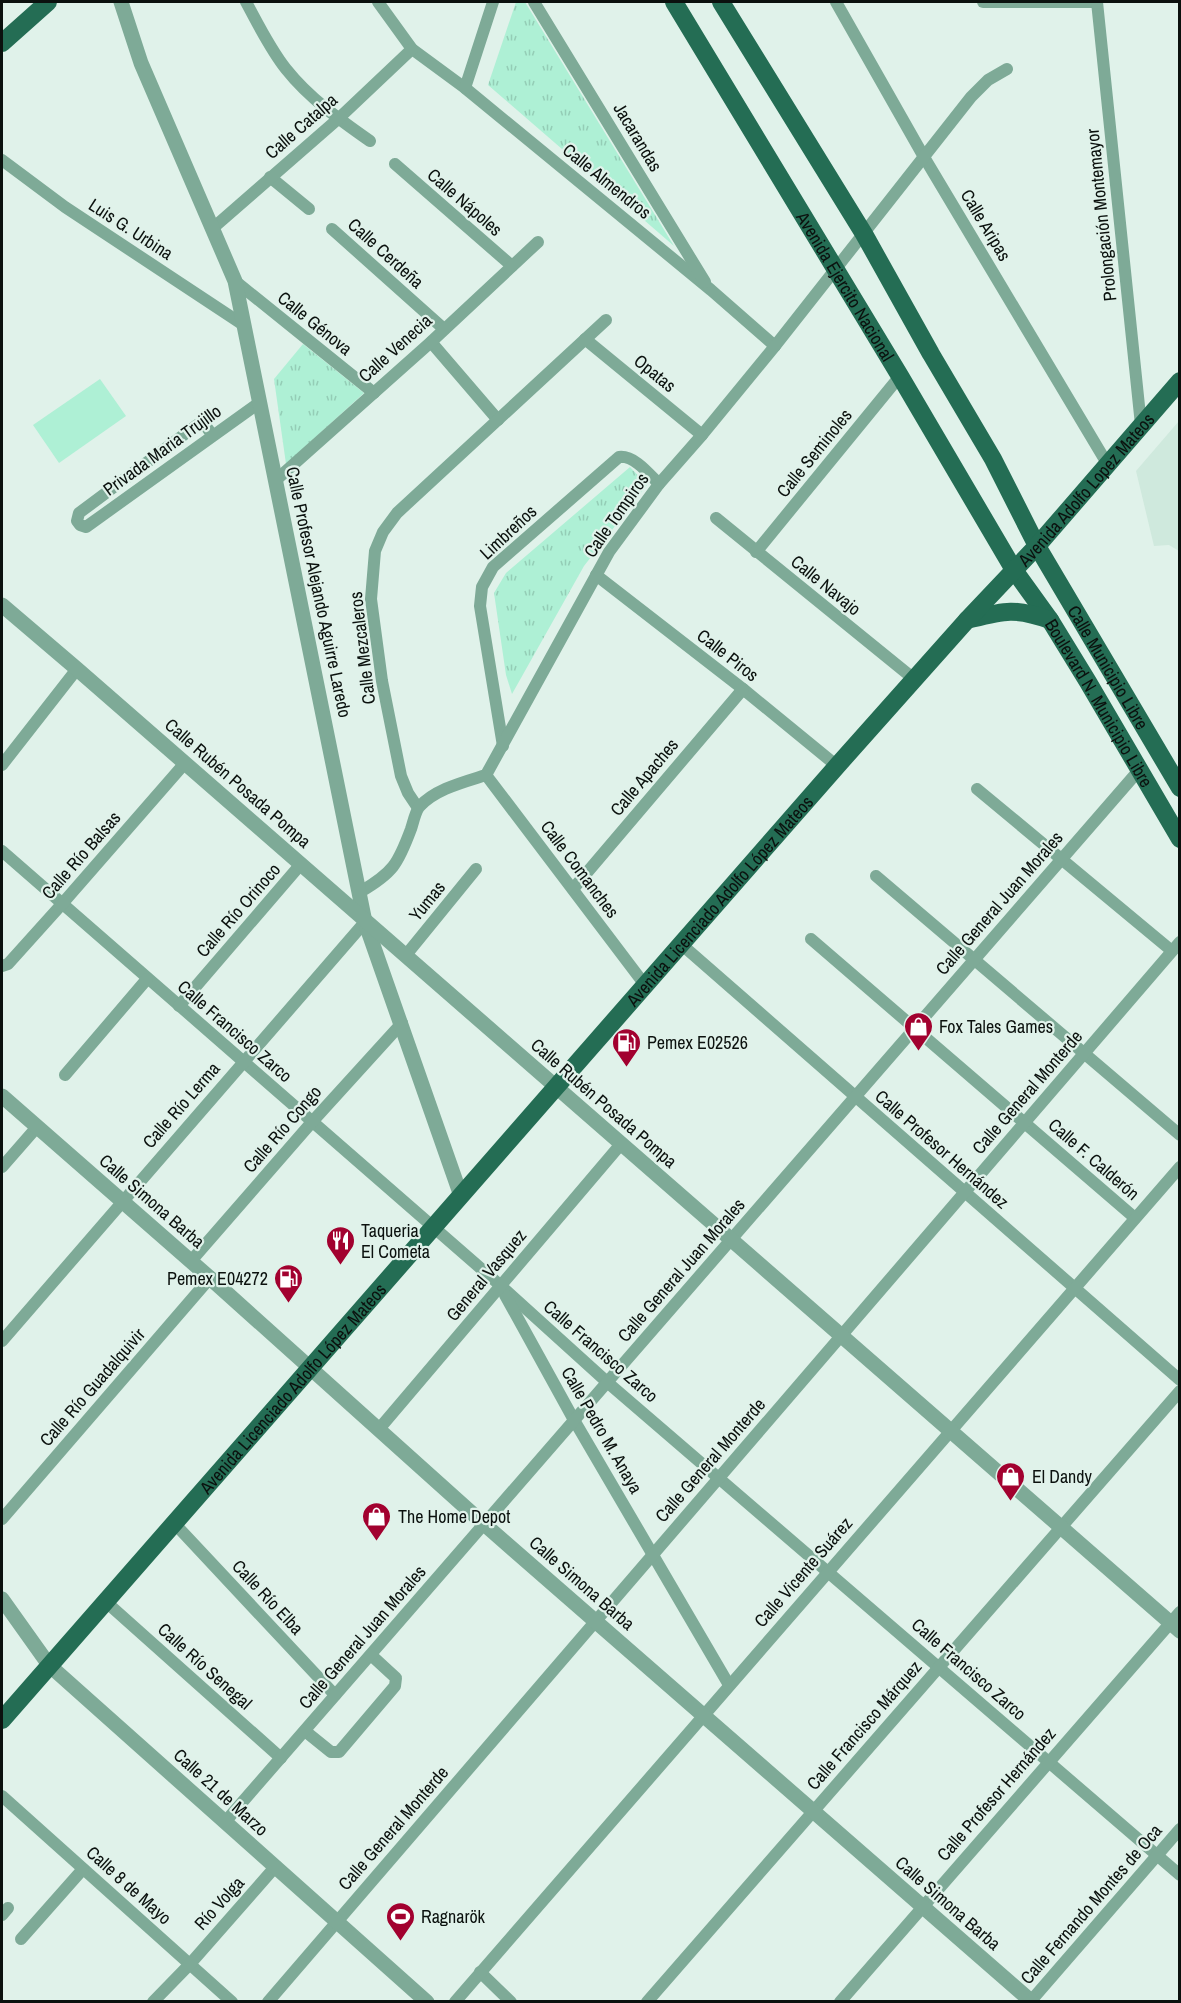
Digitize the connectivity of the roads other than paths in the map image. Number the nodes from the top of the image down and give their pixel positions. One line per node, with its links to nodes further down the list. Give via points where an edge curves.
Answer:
1 (48, 2): 12 (main road)
2 (121, 2): 23 (street, Calle Profesor Alejando Aguirre Laredo, via 141,63)
3 (246, 2): 16 (street, via 285,68)
4 (378, 2): 13 (street, Calle Almendros)
5 (494, 2): 15 (street)
6 (534, 2): 30 (street, Jacarandas)
7 (674, 2): 28 (main road, Avenida Ejercito Nacional)
8 (721, 2): 25 (main road)
9 (836, 2): 18 (street, Calle Aripas)
10 (983, 2): 11 (street)
11 (1097, 2): 42 (street, Prolongación Montemayor)
12 (2, 43)
13 (412, 49): 15 (street, Calle Almendros); 16 (street, Calle Catalpa)
14 (1007, 69): 18 (street, Calle Tompiros, via 971,98)
15 (465, 88): 30 (street, Calle Almendros)
16 (338, 119): 17 (street); 21 (street, Calle Catalpa)
17 (370, 141)
18 (924, 157): 25 (street, Calle Tompiros); 45 (street, Calle Aripas)
19 (2, 160): 32 (street, Luis G. Urbina, via 64,207)
20 (395, 164): 27 (street, Calle Nápoles)
21 (270, 177): 22 (street); 23 (street, Calle Catalpa)
22 (309, 209)
23 (213, 228): 29 (street, Calle Profesor Alejando Aguirre Laredo)
24 (332, 229): 33 (street, Calle Cerdeña)
25 (864, 234): 28 (street, Calle Tompiros); 51 (main road, via 993,459)
26 (538, 242): 27 (street, Calle Venecia)
27 (512, 266): 33 (street, Calle Venecia)
28 (835, 269): 36 (street, Calle Tompiros); 37 (main road, Avenida Ejercito Nacional)
29 (235, 281): 32 (street, Calle Profesor Alejando Aguirre Laredo); 39 (street, Calle Génova)
30 (711, 290): 36 (street, Calle Almendros)
31 (606, 320): 34 (street, Calle Mezcaleros)
32 (243, 324): 40 (street, Calle Profesor Alejando Aguirre Laredo)
33 (444, 329): 35 (street, Calle Venecia)
34 (585, 339): 41 (street, Calle Mezcaleros); 43 (street, Opatas)
35 (431, 342): 39 (street, Calle Venecia); 41 (street)
36 (775, 346): 43 (street, Calle Tompiros)
37 (900, 376): 52 (street, Calle Seminoles); 53 (main road, Avenida Ejercito Nacional)
38 (1179, 381): 42 (main road, Avenida Adolfo Lopez Mateos)
39 (374, 393): 47 (street, Calle Venecia)
40 (259, 403): 44 (street, Privada Maria Trujillo); 47 (street, Calle Profesor Alejando Aguirre Laredo)
41 (498, 420): 71 (street, Calle Mezcaleros, via 397,513 375,551 371,600 382,681 401,776)
42 (1141, 425): 45 (main road, Avenida Adolfo Lopez Mateos)
43 (702, 435): 49 (street, Calle Tompiros)
44 (213, 436): 46 (street, via 205,425 197,425); 48 (street, Privada Maria Trujillo)
45 (1108, 465): 51 (main road, Avenida Adolfo Lopez Mateos)
46 (136, 470): 48 (street); 48 (street, Privada Maria Trujillo, via 79,513 80,525 86,527)
47 (276, 480): 79 (street, Calle Profesor Alejando Aguirre Laredo)
48 (147, 483)
49 (659, 484): 54 (street, Calle Tompiros); 63 (street, Limbreños, via 627,457 619,458 493,567 482,587 480,606)
50 (716, 518): 52 (street, Calle Navajo)
51 (1037, 546): 53 (main road, Avenida Adolfo Lopez Mateos); 59 (main road, Calle Municipio Libre)
52 (756, 552): 60 (street, Calle Navajo)
53 (1014, 570): 56 (main road, Avenida Licenciado Adolfo López Mateos); 57 (main road, Boulevard N. Municipio Libre)
54 (596, 575): 62 (street, Calle Piros); 63 (street, Calle Tompiros)
55 (2, 605): 58 (street, Calle Rubén Posada Pompa)
56 (967, 620): 57 (main road, via 1011,611); 60 (main road, Avenida Licenciado Adolfo López Mateos)
57 (1050, 620): 61 (main road, Boulevard N. Municipio Libre)
58 (77, 669): 64 (street, Calle Rubén Posada Pompa); 65 (street)
59 (1112, 673): 61 (main road); 69 (main road, Calle Municipio Libre)
60 (914, 679): 66 (main road, Avenida Licenciado Adolfo López Mateos)
61 (1088, 682): 67 (main road, Boulevard N. Municipio Libre)
62 (743, 689): 66 (street, Calle Piros); 78 (street, Calle Apaches)
63 (503, 746): 68 (street, Calle Tompiros)
64 (185, 763): 75 (street, Calle Rubén Posada Pompa); 80 (street, Calle Río Balsas)
65 (2, 765)
66 (837, 766): 83 (main road, Avenida Licenciado Adolfo López Mateos)
67 (1140, 769): 72 (main road, Boulevard N. Municipio Libre); 74 (street, Calle General Juan Morales)
68 (486, 775): 71 (street, via 456,784); 78 (street, Calle Comanches)
69 (1179, 788)
70 (977, 789): 74 (street)
71 (418, 808): 79 (street, via 394,867 383,879)
72 (1179, 839)
73 (2, 851): 80 (street, Calle Francisco Zarco)
74 (1061, 859): 84 (street); 86 (street, Calle General Juan Morales)
75 (301, 864): 81 (street, Calle Rubén Posada Pompa); 90 (street, Calle Río Orinoco)
76 (476, 869): 85 (street, Yumas)
77 (876, 876): 86 (street)
78 (573, 889): 89 (street, Calle Comanches)
79 (360, 892): 81 (street, Calle Profesor Alejando Aguirre Laredo)
80 (62, 904): 87 (street, Calle Río Balsas); 88 (street, Calle Francisco Zarco)
81 (365, 922): 85 (street, Calle Rubén Posada Pompa); 91 (street, Calle Profesor Alejando Aguirre Laredo); 94 (street, Calle Río Lerma)
82 (811, 939): 92 (street, Calle F. Calderón)
83 (681, 944): 89 (main road, Avenida Licenciado Adolfo López Mateos); 98 (street, Calle Profesor Hernández)
84 (1176, 946): 93 (street, Calle General Monterde)
85 (406, 955): 96 (street, Calle Rubén Posada Pompa)
86 (975, 960): 92 (street, Calle General Juan Morales); 93 (street)
87 (2, 966)
88 (147, 979): 90 (street, Calle Francisco Zarco); 95 (street)
89 (645, 985): 96 (main road, Avenida Licenciado Adolfo López Mateos)
90 (178, 1006): 94 (street, Calle Francisco Zarco)
91 (402, 1023): 99 (street, Calle Río Congo); 107 (street, Calle Profesor Alejando Aguirre Laredo)
92 (914, 1028): 98 (street, Calle General Juan Morales); 100 (street, Calle F. Calderón)
93 (1084, 1053): 100 (street, Calle General Monterde); 102 (street)
94 (243, 1062): 99 (street, Calle Francisco Zarco); 108 (street, Calle Río Lerma)
95 (65, 1075)
96 (556, 1088): 103 (street, Calle Rubén Posada Pompa); 107 (main road, Avenida Licenciado Adolfo López Mateos)
97 (2, 1096): 101 (street, Calle Simona Barba)
98 (855, 1096): 106 (street, Calle Profesor Hernández); 111 (street, Calle General Juan Morales)
99 (312, 1122): 110 (street, Calle Francisco Zarco); 112 (street, Calle Río Congo)
100 (1024, 1122): 106 (street, Calle General Monterde); 109 (street, Calle F. Calderón)
101 (38, 1127): 104 (street); 108 (street, Calle Simona Barba)
102 (1179, 1135)
103 (621, 1144): 111 (street, Calle Rubén Posada Pompa); 114 (street, General Vasquez)
104 (2, 1167)
105 (1179, 1167): 109 (street, Calle Vicente Suárez)
106 (964, 1192): 115 (street, Calle Profesor Hernández); 116 (street, Calle General Monterde)
107 (461, 1196): 110 (main road, Avenida Licenciado Adolfo López Mateos)
108 (122, 1200): 112 (street, Calle Simona Barba); 117 (street, Calle Río Lerma)
109 (1135, 1218): 115 (street, Calle Vicente Suárez)
110 (433, 1228): 114 (street, Calle Francisco Zarco); 118 (main road, Avenida Licenciado Adolfo López Mateos)
111 (731, 1239): 116 (street, Calle Rubén Posada Pompa); 120 (street, Calle General Juan Morales)
112 (191, 1261): 113 (street, Calle Simona Barba)
113 (210, 1278): 118 (street, Calle Simona Barba); 126 (street, Calle Río Guadalquivir)
114 (501, 1286): 120 (street, Calle Francisco Zarco); 122 (street, Calle Pedro M. Anaya); 123 (street, General Vasquez)
115 (1074, 1288): 119 (street, Calle Profesor Hernández); 124 (street, Calle Vicente Suárez)
116 (840, 1335): 124 (street, Calle Rubén Posada Pompa); 125 (street, Calle General Monterde)
117 (2, 1341)
118 (310, 1368): 123 (street, Calle Simona Barba); 127 (main road, Avenida Licenciado Adolfo López Mateos)
119 (1179, 1380)
120 (607, 1382): 122 (street, Calle General Juan Morales); 125 (street, Calle Francisco Zarco)
121 (1179, 1391): 129 (street, Calle Francisco Márquez)
122 (574, 1420): 128 (street, Calle General Juan Morales); 130 (street, Calle Pedro M. Anaya)
123 (379, 1429): 128 (street, Calle Simona Barba)
124 (950, 1431): 129 (street, Calle Rubén Posada Pompa); 131 (street, Calle Vicente Suárez)
125 (719, 1478): 130 (street, Calle General Monterde); 131 (street, Calle Francisco Zarco)
126 (2, 1519)
127 (174, 1523): 133 (main road, Avenida Licenciado Adolfo López Mateos); 140 (street, Calle Río Elba)
128 (484, 1524): 134 (street, Calle Simona Barba); 136 (street, Calle General Juan Morales)
129 (1061, 1526): 135 (street, Calle Rubén Posada Pompa); 138 (street, Calle Francisco Márquez)
130 (653, 1553): 134 (street, Calle General Monterde); 139 (street, Calle Pedro M. Anaya)
131 (828, 1571): 138 (street, Calle Francisco Zarco); 139 (street, Calle Vicente Suárez)
132 (2, 1599): 137 (street, Calle 21 de Marzo)
133 (105, 1601): 137 (main road, Avenida Licenciado Adolfo López Mateos); 144 (street, Calle Río Senegal)
134 (595, 1620): 141 (street, Calle Simona Barba); 155 (street, Calle General Monterde)
135 (1176, 1622): 145 (street, Calle Profesor Hernández)
136 (371, 1656): 140 (street, Calle General Juan Morales); 143 (street, via 396,1682 339,1752 330,1752)
137 (49, 1665): 142 (main road, Avenida Licenciado Adolfo López Mateos); 148 (street, Calle 21 de Marzo)
138 (939, 1667): 145 (street, Calle Francisco Zarco); 147 (street, Calle Francisco Márquez)
139 (729, 1685): 141 (street, Calle Vicente Suárez)
140 (335, 1695): 143 (street, Calle General Juan Morales)
141 (703, 1716): 147 (street, Calle Simona Barba); 158 (street, Calle Vicente Suárez)
142 (2, 1720)
143 (305, 1731): 144 (street, Calle General Juan Morales)
144 (281, 1758): 148 (street, Calle General Juan Morales)
145 (1048, 1762): 150 (street, Calle Francisco Zarco); 154 (street, Calle Profesor Hernández)
146 (2, 1796): 152 (street, Calle 8 de Mayo)
147 (813, 1812): 154 (street, Calle Simona Barba); 165 (street, Calle Francisco Márquez)
148 (225, 1822): 151 (street, Calle 21 de Marzo)
149 (1179, 1829): 150 (street, Calle Fernando Montes de Oca)
150 (1157, 1856): 153 (street, Calle Francisco Zarco); 167 (street, Calle Fernando Montes de Oca)
151 (276, 1866): 155 (street, Calle 21 de Marzo); 157 (street, Río Volga)
152 (83, 1869): 156 (street); 157 (street, Calle 8 de Mayo)
153 (1179, 1875)
154 (922, 1906): 166 (street, Calle Profesor Hernández); 167 (street, Calle Simona Barba)
155 (337, 1921): 161 (street, Calle General Monterde); 162 (street, Calle 21 de Marzo)
156 (21, 1939)
157 (190, 1964): 159 (street, Río Volga); 160 (street, Calle 8 de Mayo)
158 (480, 1972): 163 (street, Calle Vicente Suárez); 164 (street)
159 (153, 2001)
160 (232, 2001)
161 (268, 2001)
162 (427, 2001)
163 (455, 2001)
164 (511, 2001)
165 (647, 2001)
166 (840, 2001)
167 (1031, 2001)

